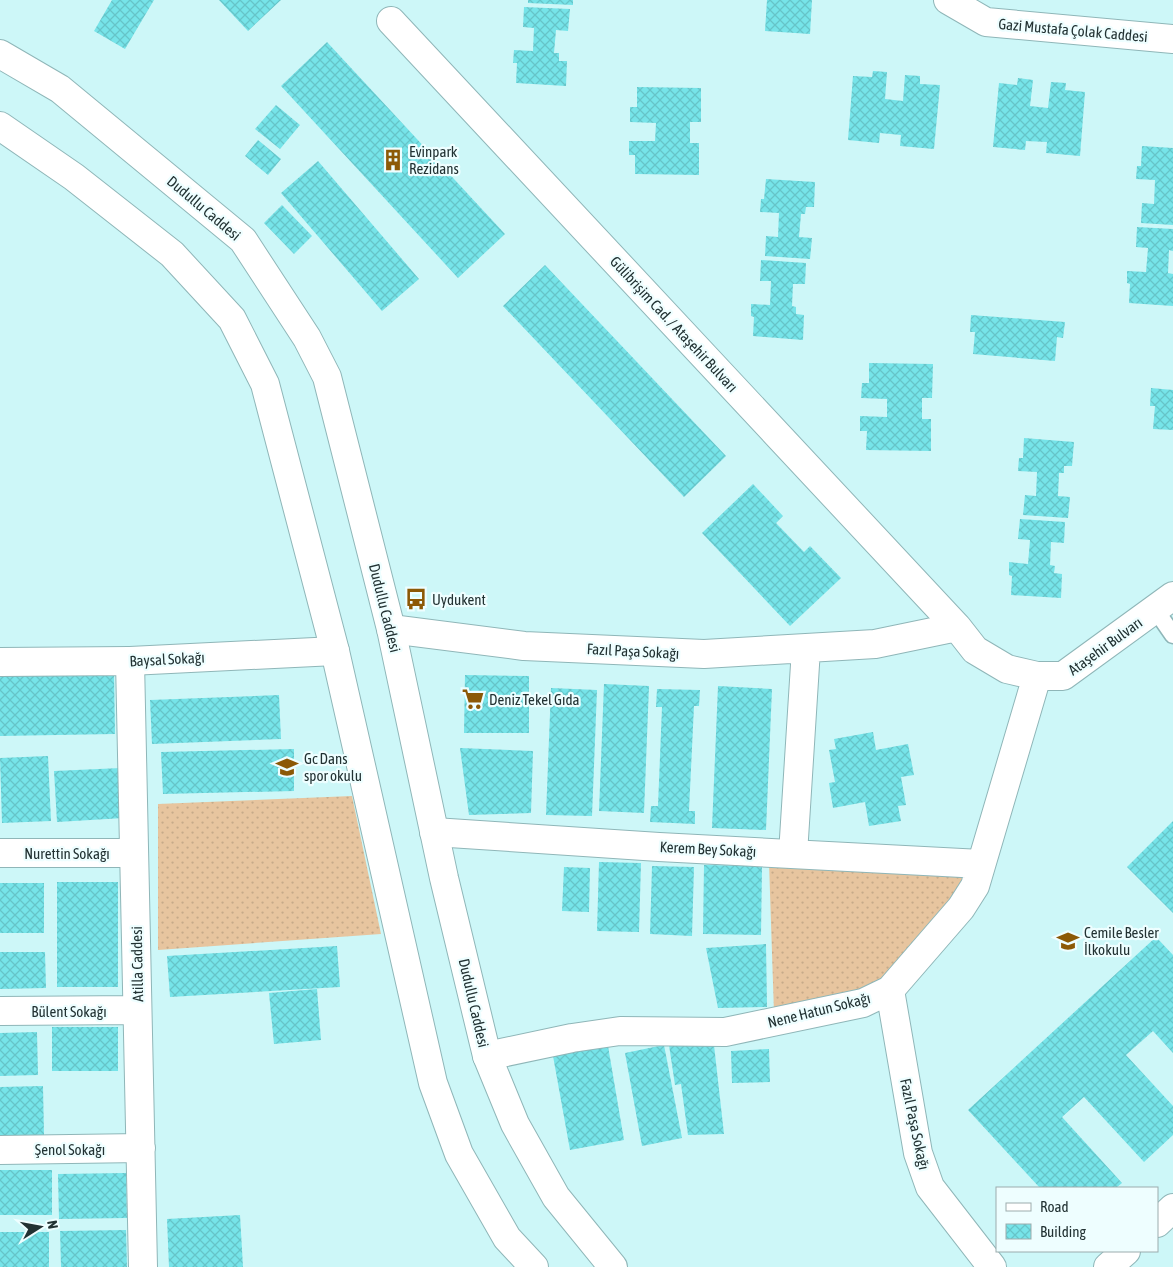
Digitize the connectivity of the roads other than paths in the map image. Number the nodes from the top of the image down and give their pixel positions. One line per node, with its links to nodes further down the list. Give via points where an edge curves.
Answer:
1 (948, 0): 3 (street, Gazi Mustafa Çolak Caddesi, via 986,22)
2 (391, 21): 7 (street, Gülibrişim Cad. / Ataşehir Bulvarı)
3 (1173, 39)
4 (0, 54): 8 (street, Dudullu Caddesi, via 60,89 243,240 307,338 327,377)
5 (0, 126): 11 (street, via 74,177 172,254 232,319 265,384)
6 (1164, 603): 9 (lane); 14 (street, Ataşehir Bulvarı, via 1063,676)
7 (957, 627): 10 (street, Fazıl Paşa Sokağı, via 875,644); 14 (street, Ataşehir Bulvarı, via 975,650 1007,669)
8 (391, 629): 10 (street, Fazıl Paşa Sokağı, via 534,647 704,654); 15 (street, Dudullu Caddesi)
9 (1173, 635)
10 (806, 649): 18 (street)
11 (335, 651): 12 (street, Baysal Sokağı); 30 (street, via 433,1083 459,1154 506,1238)
12 (130, 661): 13 (street, Baysal Sokağı); 16 (street, Atilla Caddesi)
13 (0, 662)
14 (1037, 676): 19 (street, Nene Hatun Sokağı)
15 (434, 832): 18 (street, Kerem Bey Sokağı); 23 (street, Dudullu Caddesi)
16 (134, 853): 17 (street, Nurettin Sokağı); 21 (street, Atilla Caddesi)
17 (0, 854)
18 (792, 854): 19 (street, Kerem Bey Sokağı)
19 (982, 864): 20 (street, Nene Hatun Sokağı, via 975,886 962,908)
20 (890, 990): 23 (street, Nene Hatun Sokağı, via 863,1003 725,1032 620,1031); 32 (street, Fazıl Paşa Sokağı, via 918,1153 930,1187)
21 (138, 1010): 22 (street, Bülent Sokağı); 24 (street, Atilla Caddesi)
22 (0, 1011)
23 (486, 1056): 31 (street, Dudullu Caddesi, via 516,1124 556,1197)
24 (141, 1148): 25 (street, Şenol Sokağı); 29 (street, Atilla Caddesi)
25 (0, 1150)
26 (1173, 1208): 27 (street)
27 (1158, 1222)
28 (1125, 1252): 33 (street)
29 (143, 1267)
30 (534, 1267)
31 (613, 1267)
32 (992, 1267)
33 (1108, 1267)

